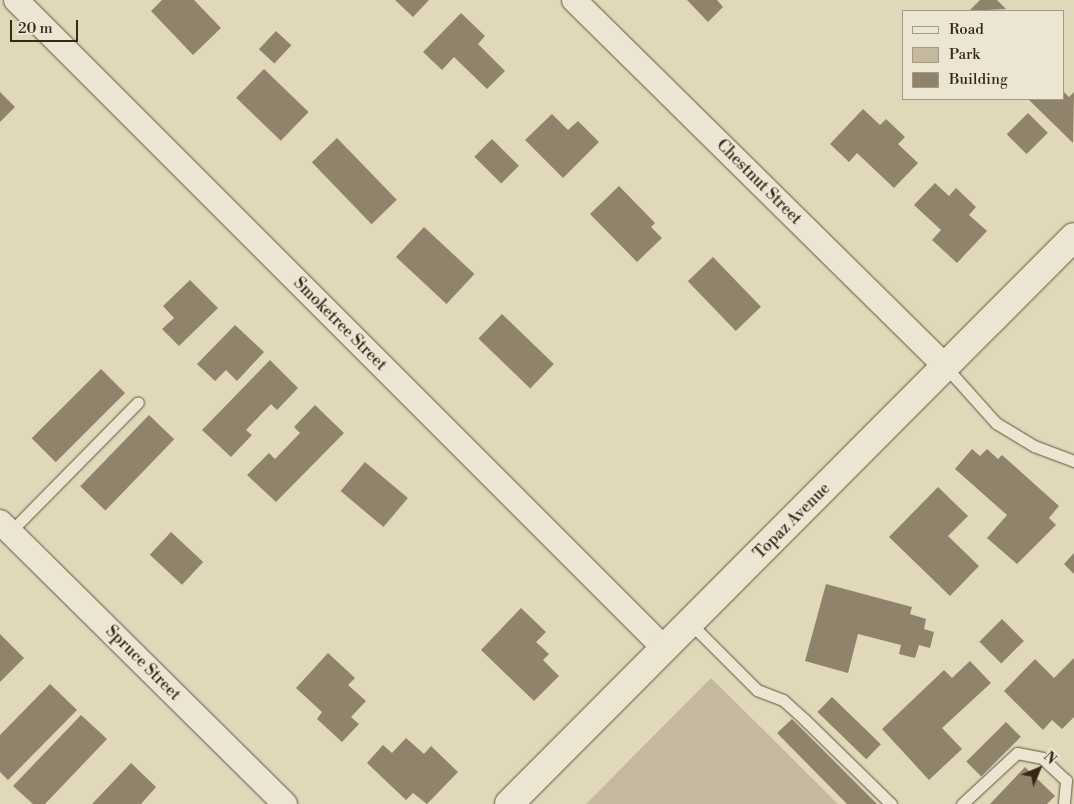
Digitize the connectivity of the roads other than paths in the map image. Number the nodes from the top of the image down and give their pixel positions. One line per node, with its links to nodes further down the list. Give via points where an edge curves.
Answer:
1 (16, 0): 9 (street, Smoketree Street)
2 (574, 0): 4 (street, Chestnut Street)
3 (1074, 238): 4 (street, Topaz Avenue)
4 (943, 364): 6 (lane, via 996,423 1034,446); 8 (street, Topaz Avenue)
5 (138, 402): 7 (lane)
6 (1074, 461)
7 (5, 527): 10 (street, Spruce Street)
8 (690, 623): 9 (street, Topaz Avenue); 12 (lane, via 757,690 783,700)
9 (664, 648): 11 (street, Topaz Avenue)
10 (285, 804)
11 (509, 804)
12 (891, 804)
13 (962, 804): 14 (lane, via 1017,753 1042,758 1066,780)
14 (1064, 804)

